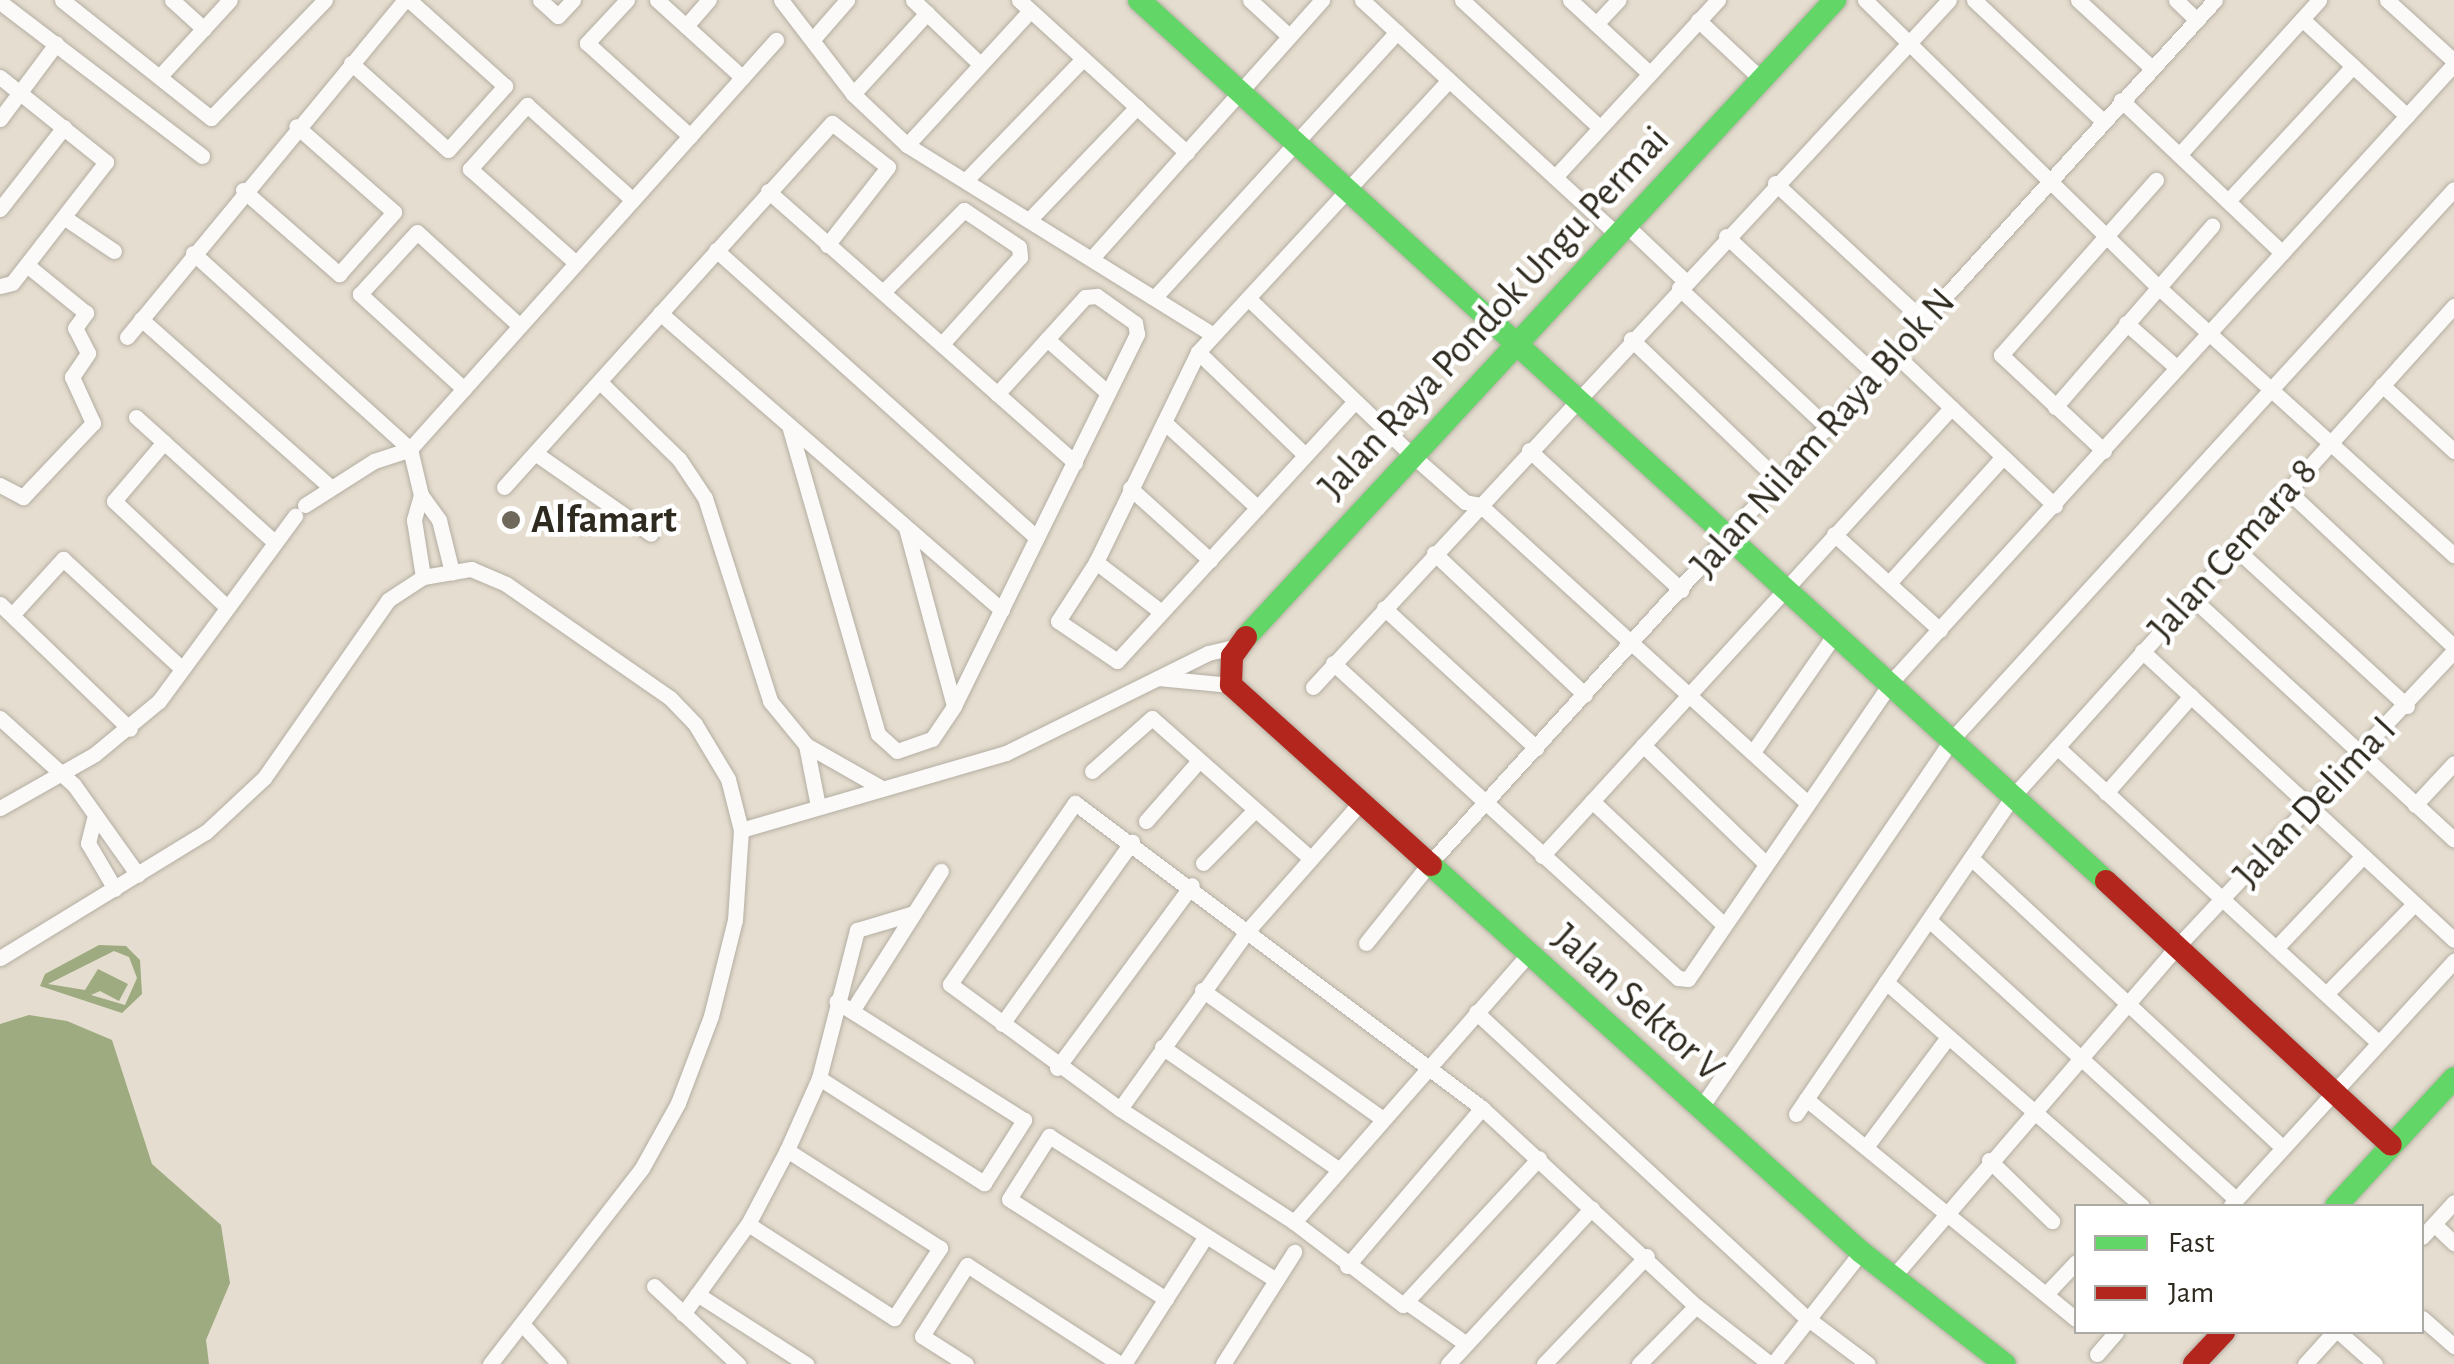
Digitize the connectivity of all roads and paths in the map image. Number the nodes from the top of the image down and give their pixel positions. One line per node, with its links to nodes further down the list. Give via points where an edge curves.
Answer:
1 (62, 0): 54 (street)
2 (172, 0): 39 (street)
3 (230, 0): 39 (street)
4 (325, 0): 54 (street, via 214,117)
5 (407, 0): 48 (street); 48 (street, via 505,86 448,150)
6 (540, 0): 7 (street, via 558,16)
7 (573, 0)
8 (627, 0): 69 (street, via 588,43)
9 (657, 0): 38 (street)
10 (709, 0): 38 (street)
11 (781, 0): 42 (street)
12 (847, 0): 42 (street)
13 (913, 0): 33 (street)
14 (1139, 0): 59 (street)
15 (1250, 0): 41 (street)
16 (1322, 0): 41 (street)
17 (1362, 0): 40 (street)
18 (1462, 0): 67 (street)
19 (1570, 0): 37 (street)
20 (1618, 0): 37 (street)
21 (1718, 0): 35 (street)
22 (1835, 0): 56 (street, Jalan Raya Pondok Ungu Permai)
23 (1865, 0): 44 (street)
24 (1949, 0): 44 (street)
25 (1974, 0): 65 (street)
26 (2078, 0): 51 (street)
27 (2176, 0): 36 (street)
28 (2216, 0): 36 (street, Jalan Nilam Raya Blok N)
29 (2319, 0): 34 (street)
30 (2387, 0): 47 (street)
31 (0, 2): 45 (street)
32 (1025, 5): 46 (street); 49 (street)
33 (927, 13): 49 (street); 60 (street)
34 (2302, 19): 50 (street); 73 (street)
35 (1698, 20): 52 (street); 56 (street)
36 (2197, 20): 51 (street, Jalan Nilam Raya Blok N)
37 (1596, 24): 52 (street)
38 (686, 26): 55 (street)
39 (204, 29): 54 (street)
40 (1397, 32): 57 (street); 70 (street)
41 (1289, 36): 59 (street)
42 (814, 39): 60 (street)
43 (776, 40): 55 (street)
44 (1910, 40): 77 (street); 79 (street)
45 (56, 44): 58 (street); 74 (street)
46 (1083, 59): 62 (street); 76 (street)
47 (2454, 62): 63 (street)
48 (351, 63): 66 (street)
49 (979, 63): 71 (street)
50 (2353, 66): 63 (street); 85 (street)
51 (2152, 68): 61 (street, Jalan Nilam Raya Blok N)
52 (1648, 72): 67 (street)
53 (0, 76): 58 (street)
54 (160, 76)
55 (742, 77): 69 (street)
56 (1761, 79): 90 (street, Jalan Raya Pondok Ungu Permai)
57 (1449, 80): 75 (street); 83 (street)
58 (20, 92): 64 (street); 68 (street)
59 (1238, 92): 70 (street); 72 (street)
60 (853, 94): 71 (street)
61 (2121, 100): 65 (street, Jalan Nilam Raya Blok N); 73 (street)
62 (1137, 107): 72 (street); 88 (street)
63 (2407, 116): 97 (street)
64 (0, 119)
65 (2102, 120): 77 (street, Jalan Nilam Raya Blok N)
66 (296, 126): 81 (street); 81 (street, via 394,212 339,274)
67 (1599, 126): 75 (street)
68 (64, 127): 86 (street); 87 (street, via 106,160)
69 (690, 136): 84 (street)
70 (1296, 143): 83 (street); 105 (street)
71 (907, 145): 76 (street)
72 (1187, 153): 98 (street)
73 (2179, 155): 85 (street)
74 (202, 156)
75 (1554, 177): 90 (street)
76 (966, 179): 88 (street)
77 (2046, 180): 92 (street); 111 (street, Jalan Nilam Raya Blok N)
78 (2156, 180): 92 (street)
79 (1775, 183): 91 (street); 111 (street)
80 (2454, 189): 127 (street)
81 (243, 190): 96 (street)
82 (768, 191): 93 (street); 93 (street, via 832,123 886,160 885,173); 95 (street)
83 (1349, 194): 106 (street); 118 (street)
84 (633, 200): 99 (street); 99 (street, via 527,105 470,169)
85 (2228, 201): 97 (street)
86 (0, 209)
87 (65, 218): 94 (street); 100 (street)
88 (1030, 219): 98 (street)
89 (2212, 226): 103 (street)
90 (1622, 230): 101 (street); 118 (street, Jalan Raya Pondok Ungu Permai)
91 (1726, 236): 101 (street); 123 (street)
92 (2104, 236): 103 (street); 132 (street, via 2001,355)
93 (827, 244): 104 (street)
94 (114, 250)
95 (716, 250): 108 (street); 163 (street)
96 (193, 252): 109 (street); 140 (street)
97 (2282, 252): 113 (street)
98 (1092, 258): 105 (street)
99 (576, 263): 112 (street)
100 (28, 265): 102 (street, via 10,286); 150 (street, via 86,312 76,328 88,353 72,377 94,424 23,497)
101 (1682, 284): 117 (street); 136 (street)
102 (0, 286)
103 (2157, 286): 110 (street); 113 (street)
104 (883, 292): 119 (street); 119 (street, via 964,210 1019,248 1020,257)
105 (1154, 298): 114 (street)
106 (1248, 298): 114 (street); 131 (street)
107 (2454, 306): 125 (street, Jalan Cemara 8)
108 (660, 314): 124 (street); 137 (street)
109 (141, 319): 115 (street); 151 (street)
110 (2126, 323): 122 (street); 132 (street)
111 (1926, 324): 121 (street, Jalan Nilam Raya Blok N)
112 (520, 326): 126 (street); 126 (street, via 417,232 360,294)
113 (2208, 333): 122 (street); 127 (street)
114 (1212, 334): 120 (street)
115 (127, 337)
116 (1048, 339): 128 (street); 128 (street, via 1085,297 1097,296 1135,323 1138,334); 129 (street)
117 (1631, 339): 130 (street); 149 (street)
118 (1516, 341): 130 (street); 146 (street, Jalan Raya Pondok Ungu Permai)
119 (942, 344): 129 (street)
120 (1198, 352): 135 (street); 145 (street)
121 (1896, 356): 123 (street, Jalan Nilam Raya Blok N); 133 (street)
122 (2178, 368): 143 (street)
123 (1877, 376): 136 (street, Jalan Nilam Raya Blok N)
124 (600, 382): 144 (street); 201 (street, via 694,479 720,536 761,680)
125 (2382, 385): 138 (street, Jalan Cemara 8); 141 (street)
126 (464, 388): 140 (street)
127 (2272, 388): 138 (street); 200 (street)
128 (1108, 393): 148 (street)
129 (997, 394): 148 (street)
130 (1579, 396): 142 (street); 162 (street)
131 (1355, 402): 145 (street); 146 (street)
132 (2055, 407): 143 (street)
133 (1951, 408): 147 (street); 161 (street)
134 (136, 417): 139 (street)
135 (1164, 422): 153 (street); 158 (street)
136 (1829, 428): 149 (street, Jalan Nilam Raya Blok N)
137 (790, 429): 159 (street); 196 (street, via 878,734 897,751 932,739)
138 (2331, 441): 154 (street, Jalan Cemara 8); 167 (street)
139 (164, 442): 164 (street); 176 (street, via 114,501)
140 (410, 449): 151 (street); 155 (street)
141 (2453, 449)
142 (1529, 450): 156 (street); 174 (street)
143 (2104, 451): 157 (street)
144 (535, 453): 152 (street); 160 (street)
145 (1304, 454): 158 (street)
146 (1413, 456): 156 (street, via 1465,502); 184 (street, Jalan Raya Pondok Ungu Permai)
147 (2004, 457): 157 (street); 172 (street)
148 (1074, 463): 163 (street)
149 (1780, 482): 162 (street, Jalan Nilam Raya Blok N)
150 (0, 484)
151 (328, 486): 164 (street)
152 (504, 486)
153 (1130, 488): 168 (street); 169 (street)
154 (2287, 490): 165 (street, Jalan Cemara 8); 185 (street)
155 (420, 495): 170 (street, via 440,520); 171 (street, via 414,520)
156 (1480, 505): 166 (street); 183 (street)
157 (2056, 506): 181 (street)
158 (1258, 508): 168 (street)
159 (906, 528): 179 (street); 196 (street)
160 (651, 534)
161 (1834, 534): 172 (street); 173 (street)
162 (1732, 535): 173 (street); 174 (street, Jalan Nilam Raya Blok N)
163 (1038, 538): 179 (street)
164 (273, 541): 176 (street)
165 (2234, 547): 175 (street, Jalan Cemara 8); 197 (street)
166 (1434, 553): 177 (street); 193 (street)
167 (2454, 556)
168 (1210, 560): 180 (street)
169 (1096, 562): 180 (street); 180 (street, via 1058,621 1118,661)
170 (452, 572): 171 (street); 225 (street, via 471,569 506,584 670,698 696,724 728,779)
171 (423, 577): 236 (street, via 388,600 264,778 206,832)
172 (1889, 582): 181 (street)
173 (1785, 585): 182 (street); 194 (street)
174 (1681, 590): 183 (street, Jalan Nilam Raya Blok N)
175 (2190, 596): 186 (street, Jalan Cemara 8); 206 (street)
176 (226, 606): 188 (street)
177 (1384, 608): 187 (street); 204 (street)
178 (6, 610): 188 (street, via 63,558); 199 (street)
179 (1002, 610): 196 (street)
180 (1160, 611)
181 (1940, 630): 190 (street)
182 (1837, 632): 190 (street); 205 (street)
183 (1632, 642): 193 (street, Jalan Nilam Raya Blok N); 194 (street)
184 (1238, 646): 189 (street); 191 (street, via 1228,669)
185 (2454, 649): 197 (street, Jalan Delima I)
186 (2142, 651): 195 (street); 203 (street, Jalan Cemara 8)
187 (1333, 663): 192 (street); 217 (street)
188 (182, 669): 199 (street)
189 (1158, 678): 191 (street); 211 (street, via 1006,753)
190 (1892, 682): 200 (street); 216 (street)
191 (1231, 686): 215 (street, Jalan Sektor V)
192 (1313, 687)
193 (1585, 694): 204 (street, Jalan Nilam Raya Blok N)
194 (1690, 694): 202 (street); 205 (street)
195 (2191, 696): 212 (street); 218 (street)
196 (954, 706)
197 (2406, 706): 206 (street, Jalan Delima I)
198 (0, 718): 210 (street)
199 (130, 729): 210 (street)
200 (1953, 738): 213 (street); 272 (street)
201 (806, 745): 211 (street); 220 (street)
202 (1643, 745): 214 (street); 233 (street)
203 (2056, 747): 212 (street); 213 (street, Jalan Cemara 8)
204 (1536, 748): 217 (street, Jalan Nilam Raya Blok N)
205 (1752, 752): 216 (street)
206 (2362, 755): 218 (street, Jalan Delima I); 219 (street)
207 (1197, 763): 209 (street, via 1148,718); 222 (street); 224 (street)
208 (2454, 763): 219 (street)
209 (1092, 771)
210 (62, 774): 221 (street); 223 (street)
211 (880, 786): 220 (street)
212 (2106, 792): 239 (street)
213 (2014, 795): 231 (street, Jalan Cemara 8); 248 (street)
214 (1592, 801): 228 (street); 243 (street)
215 (1361, 802): 230 (street); 234 (street, Jalan Sektor V)
216 (1807, 802): 233 (street)
217 (1485, 804): 228 (street); 234 (street, Jalan Nilam Raya Blok N)
218 (2312, 804): 229 (street); 239 (street, Jalan Delima I)
219 (2416, 804): 226 (street)
220 (818, 806): 225 (street)
221 (0, 808)
222 (1254, 811): 230 (street); 232 (street)
223 (94, 820): 236 (street, via 114,832); 238 (street, via 88,843)
224 (1146, 821)
225 (742, 830): 313 (street, via 734,920 711,1016 678,1103 642,1168)
226 (2454, 840)
227 (1132, 842): 237 (street); 259 (street); 259 (street, via 1074,804 1012,887 950,984)
228 (1542, 856): 243 (street, via 1681,980 1690,978)
229 (2363, 856): 240 (street); 247 (street)
230 (1310, 858): 244 (street)
231 (1971, 858): 242 (street, Jalan Cemara 8); 256 (street)
232 (1203, 863)
233 (1765, 863): 243 (street)
234 (1429, 864): 246 (street, Jalan Nilam Raya Blok N); 249 (street, Jalan Sektor V)
235 (940, 872): 241 (street)
236 (138, 876): 238 (street)
237 (1192, 885): 244 (street); 265 (street)
238 (115, 889): 250 (street)
239 (2224, 898): 247 (street); 248 (street, Jalan Delima I)
240 (2414, 904): 245 (street); 254 (street)
241 (914, 913): 255 (street, via 857,930); 257 (street)
242 (1928, 920): 252 (street, Jalan Cemara 8); 263 (street)
243 (1723, 924)
244 (1248, 930): 253 (street); 264 (street)
245 (2454, 940)
246 (1366, 943)
247 (2276, 948): 254 (street)
248 (2174, 950): 256 (street, Jalan Delima I); 268 (street)
249 (1528, 955): 258 (street); 272 (street, Jalan Sektor V)
250 (0, 958)
251 (2454, 961): 261 (street)
252 (1886, 982): 260 (street); 269 (street, Jalan Cemara 8)
253 (1202, 990): 262 (street); 275 (street)
254 (2326, 994): 261 (street)
255 (836, 1000): 257 (street); 266 (street)
256 (2126, 1004): 263 (street, Jalan Delima I); 278 (street)
257 (852, 1010): 266 (street, via 1024,1120 984,1182)
258 (1476, 1012): 264 (street); 311 (street)
259 (1002, 1024): 265 (street)
260 (1948, 1037): 273 (street); 277 (street)
261 (2379, 1043): 268 (street)
262 (1162, 1047): 270 (street); 282 (street)
263 (2082, 1058): 273 (street, Jalan Delima I); 284 (street)
264 (1435, 1059): 271 (street); 275 (street)
265 (1058, 1068): 270 (street)
266 (818, 1078): 279 (street)
267 (2454, 1078): 276 (street)
268 (2334, 1092): 276 (street); 278 (street)
269 (1806, 1099): 274 (street, Jalan Cemara 8); 277 (street)
270 (1120, 1108): 290 (street)
271 (1482, 1108): 280 (street); 300 (street)
272 (1700, 1109): 297 (street, Jalan Sektor V)
273 (2034, 1110): 281 (street, Jalan Delima I); 285 (street)
274 (1796, 1114)
275 (1382, 1119): 282 (street)
276 (2391, 1145): 286 (street)
277 (1866, 1148): 288 (street)
278 (2283, 1148): 284 (street)
279 (787, 1150): 291 (street); 291 (street, via 940,1248 894,1318)
280 (1539, 1158): 287 (street); 307 (street)
281 (1990, 1160): 288 (street, Jalan Delima I); 289 (street)
282 (1338, 1169): 290 (street)
283 (2454, 1202): 292 (street)
284 (2233, 1203)
285 (2135, 1204)
286 (2338, 1204)
287 (1592, 1208): 298 (street); 317 (street)
288 (1946, 1213): 301 (street, Jalan Delima I); 305 (street)
289 (2052, 1221)
290 (1294, 1222): 300 (street)
291 (748, 1224): 304 (street)
292 (2434, 1224): 293 (street); 295 (street)
293 (2424, 1235)
294 (1206, 1236): 302 (street); 306 (street); 306 (street, via 1049,1136 1010,1199)
295 (2454, 1243)
296 (1294, 1252): 302 (street)
297 (1861, 1252): 301 (street, Jalan Sektor V); 311 (street)
298 (1646, 1256): 308 (street); 328 (street)
299 (2074, 1264): 305 (street)
300 (1346, 1266): 307 (street, via 1397,1304)
301 (1892, 1278): 331 (street, Jalan Sektor V)
302 (1276, 1280): 326 (street)
303 (654, 1286): 309 (street)
304 (697, 1294): 309 (street); 323 (street)
305 (2046, 1294): 310 (street)
306 (1166, 1299): 325 (street)
307 (1408, 1303): 317 (street)
308 (1696, 1306): 319 (street); 329 (street)
309 (683, 1314): 322 (street)
310 (2074, 1317)
311 (1807, 1318): 319 (street); 330 (street)
312 (2424, 1320): 318 (street)
313 (522, 1326): 320 (street); 321 (street)
314 (2222, 1334): 332 (street)
315 (2334, 1334): 333 (street)
316 (2338, 1334): 334 (street)
317 (1465, 1343): 327 (street)
318 (2454, 1346)
319 (1775, 1360)
320 (490, 1364)
321 (559, 1364)
322 (738, 1364)
323 (806, 1364)
324 (966, 1364): 325 (street, via 922,1336 967,1266)
325 (1122, 1364)
326 (1223, 1364)
327 (1448, 1364)
328 (1544, 1364)
329 (1639, 1364)
330 (1868, 1364)
331 (2005, 1364)
332 (2194, 1364)
333 (2305, 1364)
334 (2375, 1364)

